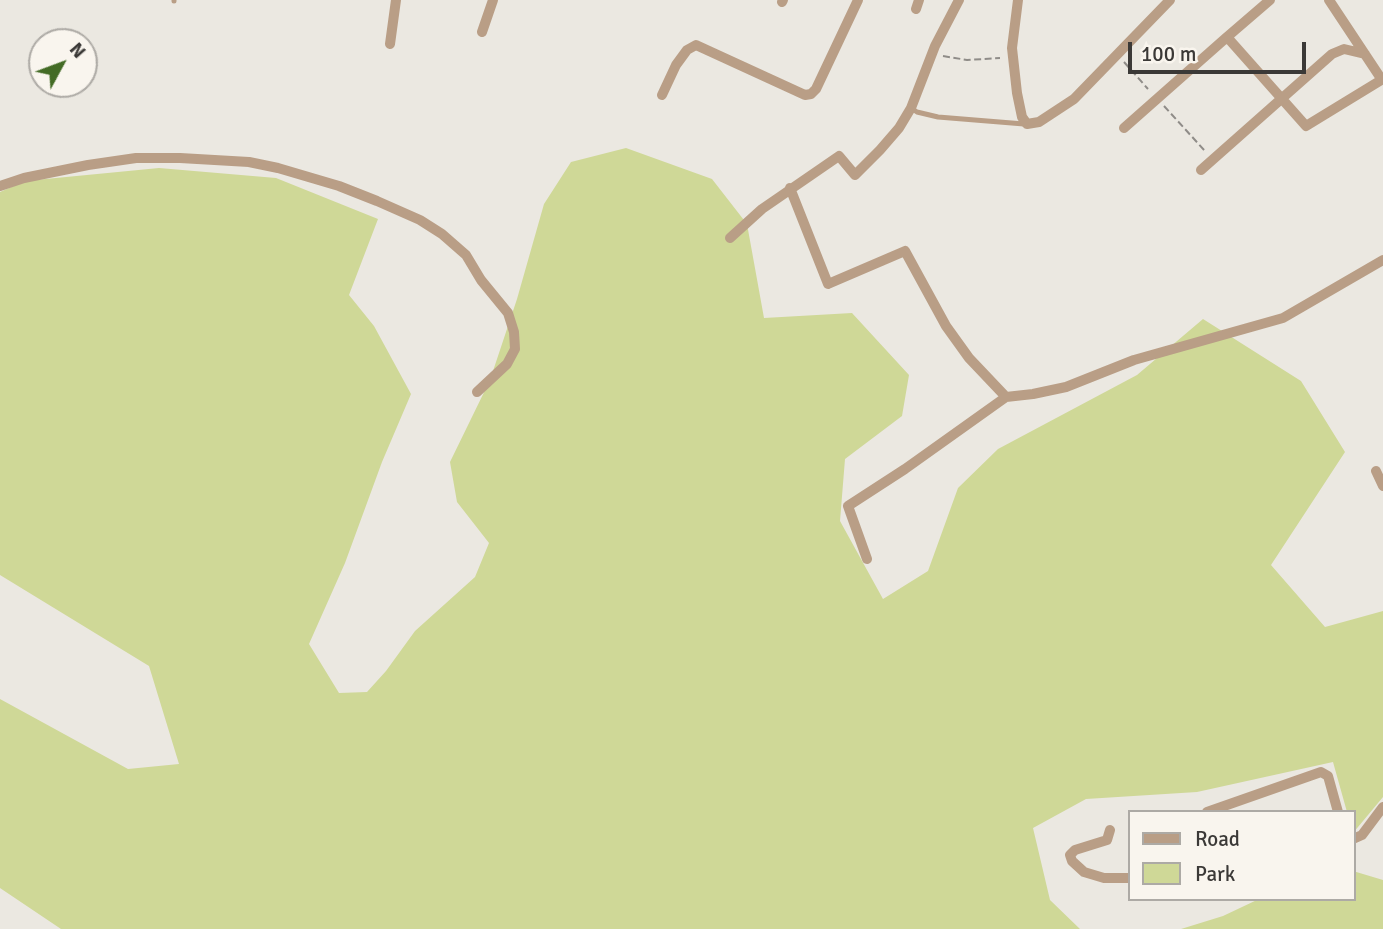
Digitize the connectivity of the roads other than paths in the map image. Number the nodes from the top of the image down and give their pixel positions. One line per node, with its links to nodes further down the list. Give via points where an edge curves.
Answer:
1 (396, 0): 11 (street)
2 (493, 0): 9 (street)
3 (858, 0): 14 (street, via 811,94 696,46 676,65)
4 (959, 0): 16 (street)
5 (1018, 0): 17 (street, via 1013,57)
6 (1170, 0): 17 (street, via 1074,99 1039,122)
7 (1270, 0): 10 (street)
8 (1329, 0): 12 (street)
9 (482, 32)
10 (1227, 37): 15 (street); 18 (street)
11 (390, 44)
12 (1365, 54): 13 (street); 15 (street, via 1344,49 1332,54)
13 (1382, 79): 15 (street, via 1306,126)
14 (662, 95)
15 (1281, 98): 19 (street)
16 (911, 108): 17 (lane, via 938,117); 21 (street, via 899,128 855,175 839,156)
17 (1027, 124)
18 (1124, 128)
19 (1201, 170)
20 (0, 186): 24 (street, via 88,165 180,158 278,168 377,201 442,234 466,255 508,313 515,349 507,364)
21 (790, 188): 22 (street); 25 (street, via 828,284 905,251 946,326)
22 (730, 238)
23 (1383, 260): 25 (street, via 1283,318 1134,360 1066,387)
24 (477, 392)
25 (1006, 397): 28 (street, via 848,506)
26 (1376, 471): 27 (street)
27 (1383, 486)
28 (867, 559)
29 (1383, 807): 33 (street)
30 (1213, 810): 31 (street, via 1321,772 1328,776)
31 (1337, 810)
32 (1110, 830): 34 (street, via 1107,841 1075,850 1070,855 1072,862 1084,872 1104,878)
33 (1355, 838)
34 (1128, 878)

